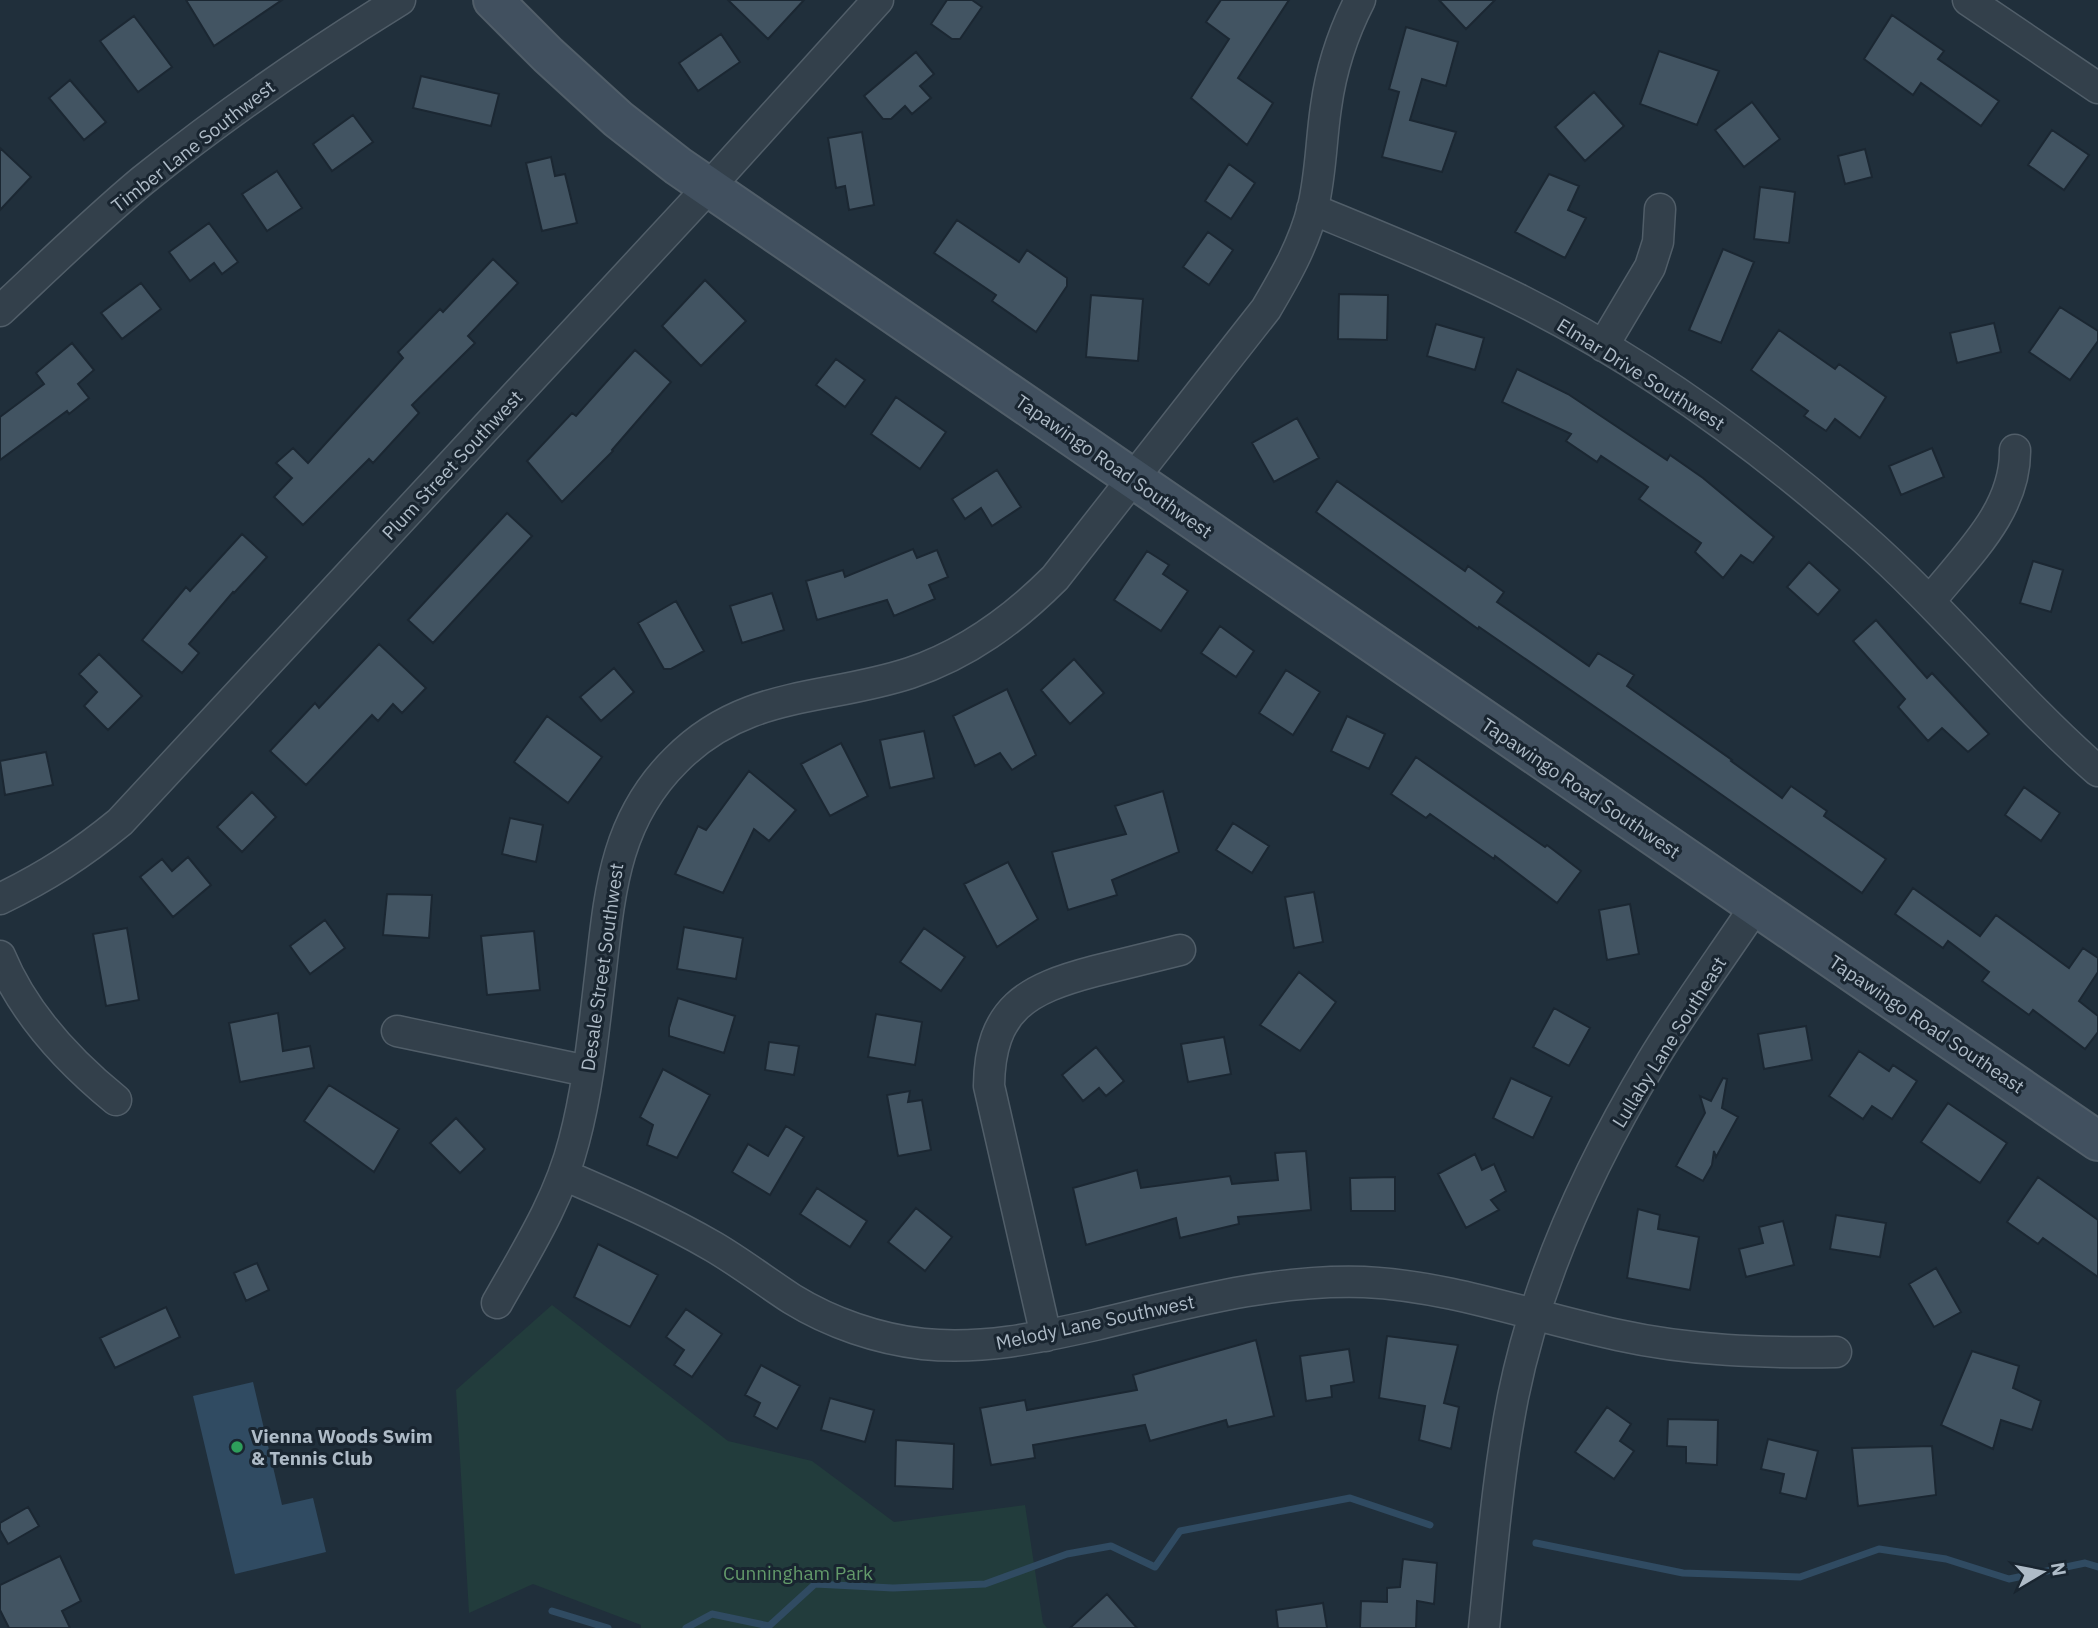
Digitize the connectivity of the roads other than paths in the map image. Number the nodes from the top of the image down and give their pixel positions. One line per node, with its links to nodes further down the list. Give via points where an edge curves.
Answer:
1 (400, 0): 10 (street, Timber Lane Southwest, via 332,42 172,158)
2 (493, 0): 7 (street, Tapawingo Road Southwest, via 618,119)
3 (878, 0): 7 (street, Plum Street Southwest)
4 (1360, 0): 8 (street, Desale Street Southwest, via 1334,69)
5 (1968, 0): 6 (street)
6 (2098, 88)
7 (709, 187): 13 (street, Tapawingo Road Southwest); 16 (street, Plum Street Southwest, via 120,822 83,853)
8 (1312, 209): 11 (street, Elmar Drive Southwest, via 1438,260); 13 (street, Desale Street Southwest, via 1288,273 1266,309)
9 (1660, 209): 11 (street, via 1658,243 1650,267)
10 (0, 311)
11 (1603, 346): 14 (street, Elmar Drive Southwest, via 1718,421 1788,474)
12 (2015, 450): 14 (street, via 2010,489 2000,512)
13 (1132, 479): 17 (street, Tapawingo Road Southwest); 21 (street, Desale Street Southwest, via 1055,578 991,633 909,673 770,704 734,718 676,759 631,821 618,856)
14 (1930, 601): 15 (street, Elmar Drive Southwest)
15 (2098, 771)
16 (0, 899)
17 (1755, 907): 23 (street, Tapawingo Road Southeast); 26 (street, Lullaby Lane Southeast, via 1653,1059 1615,1126 1577,1202)
18 (1180, 950): 27 (street, via 1044,987 1023,1000 995,1040 989,1086)
19 (0, 956): 22 (street, via 24,1001 53,1040)
20 (397, 1031): 21 (street)
21 (587, 1071): 24 (street, Desale Street Southwest)
22 (116, 1100)
23 (2098, 1141)
24 (564, 1175): 25 (street, Desale Street Southwest); 27 (street, Melody Lane Southwest, via 715,1248 794,1300 876,1335 921,1344 969,1346)
25 (497, 1303)
26 (1535, 1315): 27 (street, Melody Lane Southwest, via 1424,1288 1306,1283 1252,1289); 28 (street, Melody Lane Southwest, via 1690,1348); 29 (street, Lullaby Lane Southeast, via 1502,1461)
27 (1046, 1336)
28 (1836, 1352)
29 (1484, 1628)

